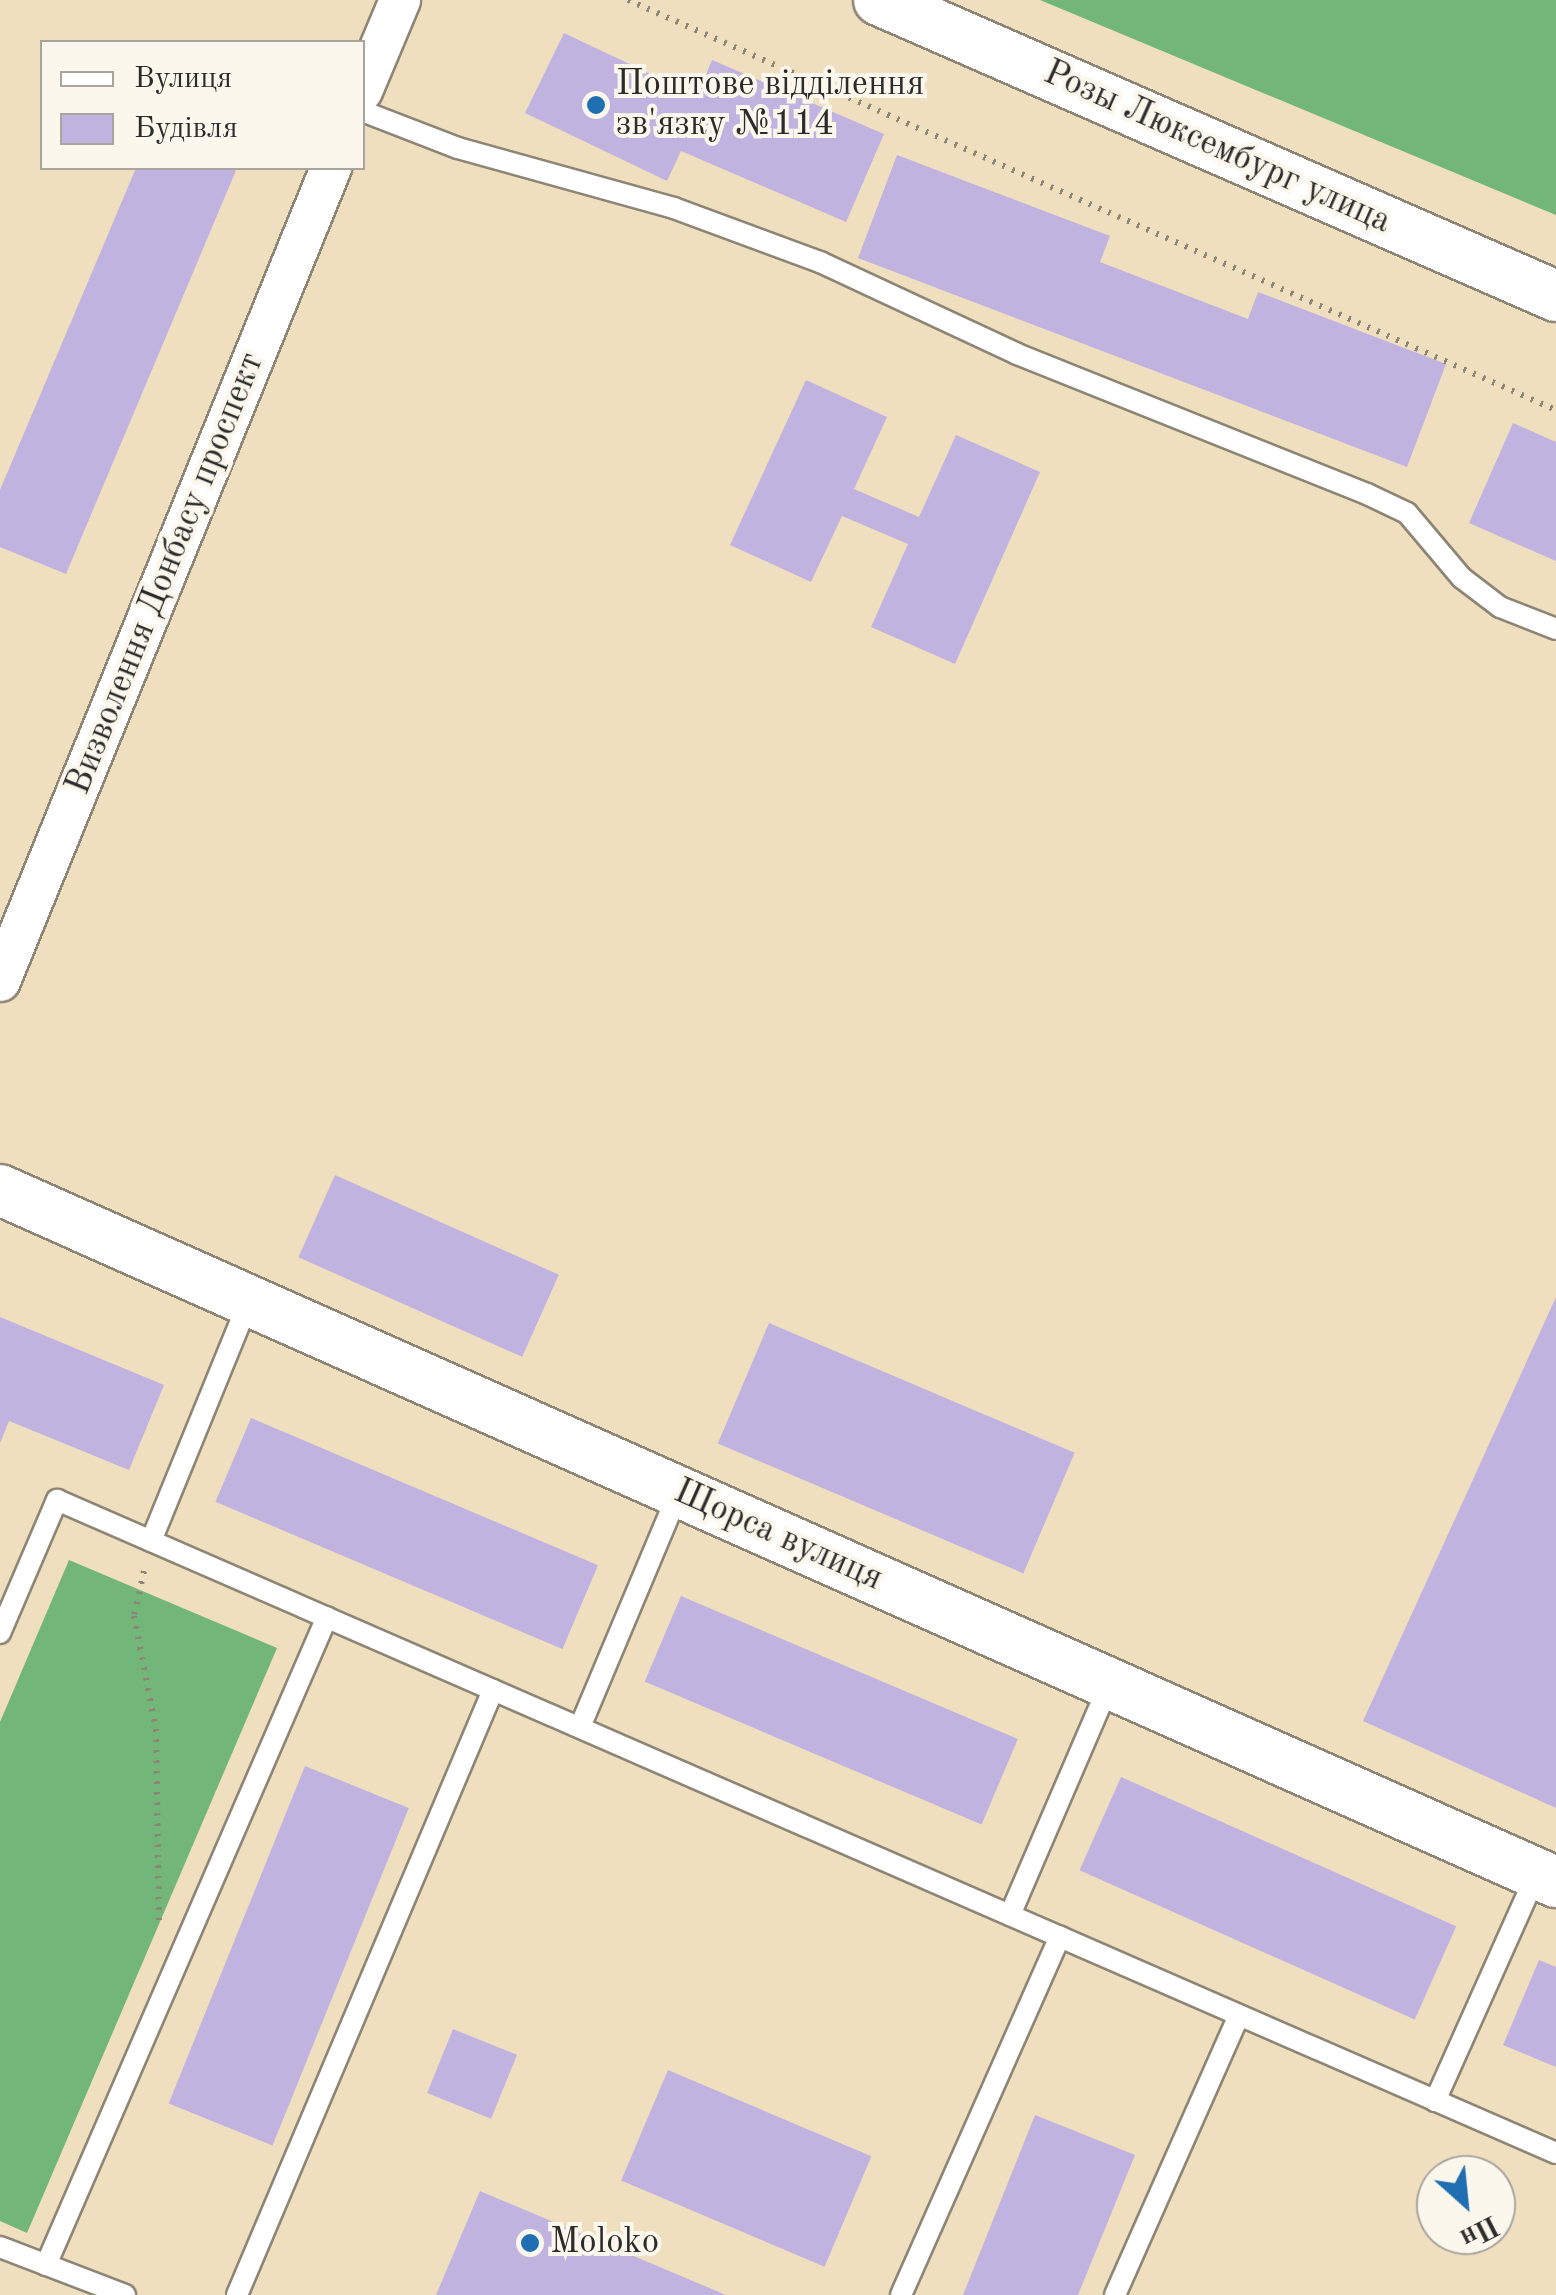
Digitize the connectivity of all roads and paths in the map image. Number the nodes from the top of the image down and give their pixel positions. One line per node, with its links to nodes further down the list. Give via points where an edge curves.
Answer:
1 (400, 0): 4 (street)
2 (628, 0): 8 (path)
3 (879, 0): 7 (street, Розы Люксембург улица)
4 (365, 84)
5 (365, 112): 9 (lane, via 458,148 674,208 820,262 1016,354 1367,494 1407,513 1462,578 1500,608)
6 (331, 170): 10 (street, Визволення Донбасу проспект)
7 (1556, 296)
8 (1556, 410)
9 (1556, 630)
10 (0, 981)
11 (0, 1190): 12 (street, Щорса вулиця)
12 (250, 1301): 13 (street, Щорса вулиця); 14 (lane)
13 (679, 1492): 17 (street, Щорса вулиця); 19 (lane)
14 (151, 1540): 15 (lane); 16 (lane, via 58,1500); 22 (path, via 134,1616 156,1729)
15 (326, 1617): 18 (lane); 28 (lane)
16 (0, 1633)
17 (1110, 1683): 20 (street, Щорса вулиця); 21 (lane)
18 (494, 1690): 19 (lane); 30 (lane)
19 (580, 1727): 21 (lane)
20 (1546, 1877): 25 (lane)
21 (1010, 1915): 23 (lane)
22 (159, 1924)
23 (1060, 1936): 24 (lane); 31 (lane)
24 (1239, 2015): 25 (lane); 32 (lane)
25 (1435, 2100): 26 (lane)
26 (1556, 2153)
27 (0, 2247): 28 (lane)
28 (46, 2264): 29 (lane)
29 (124, 2295)
30 (237, 2295)
31 (901, 2295)
32 (1116, 2295)

